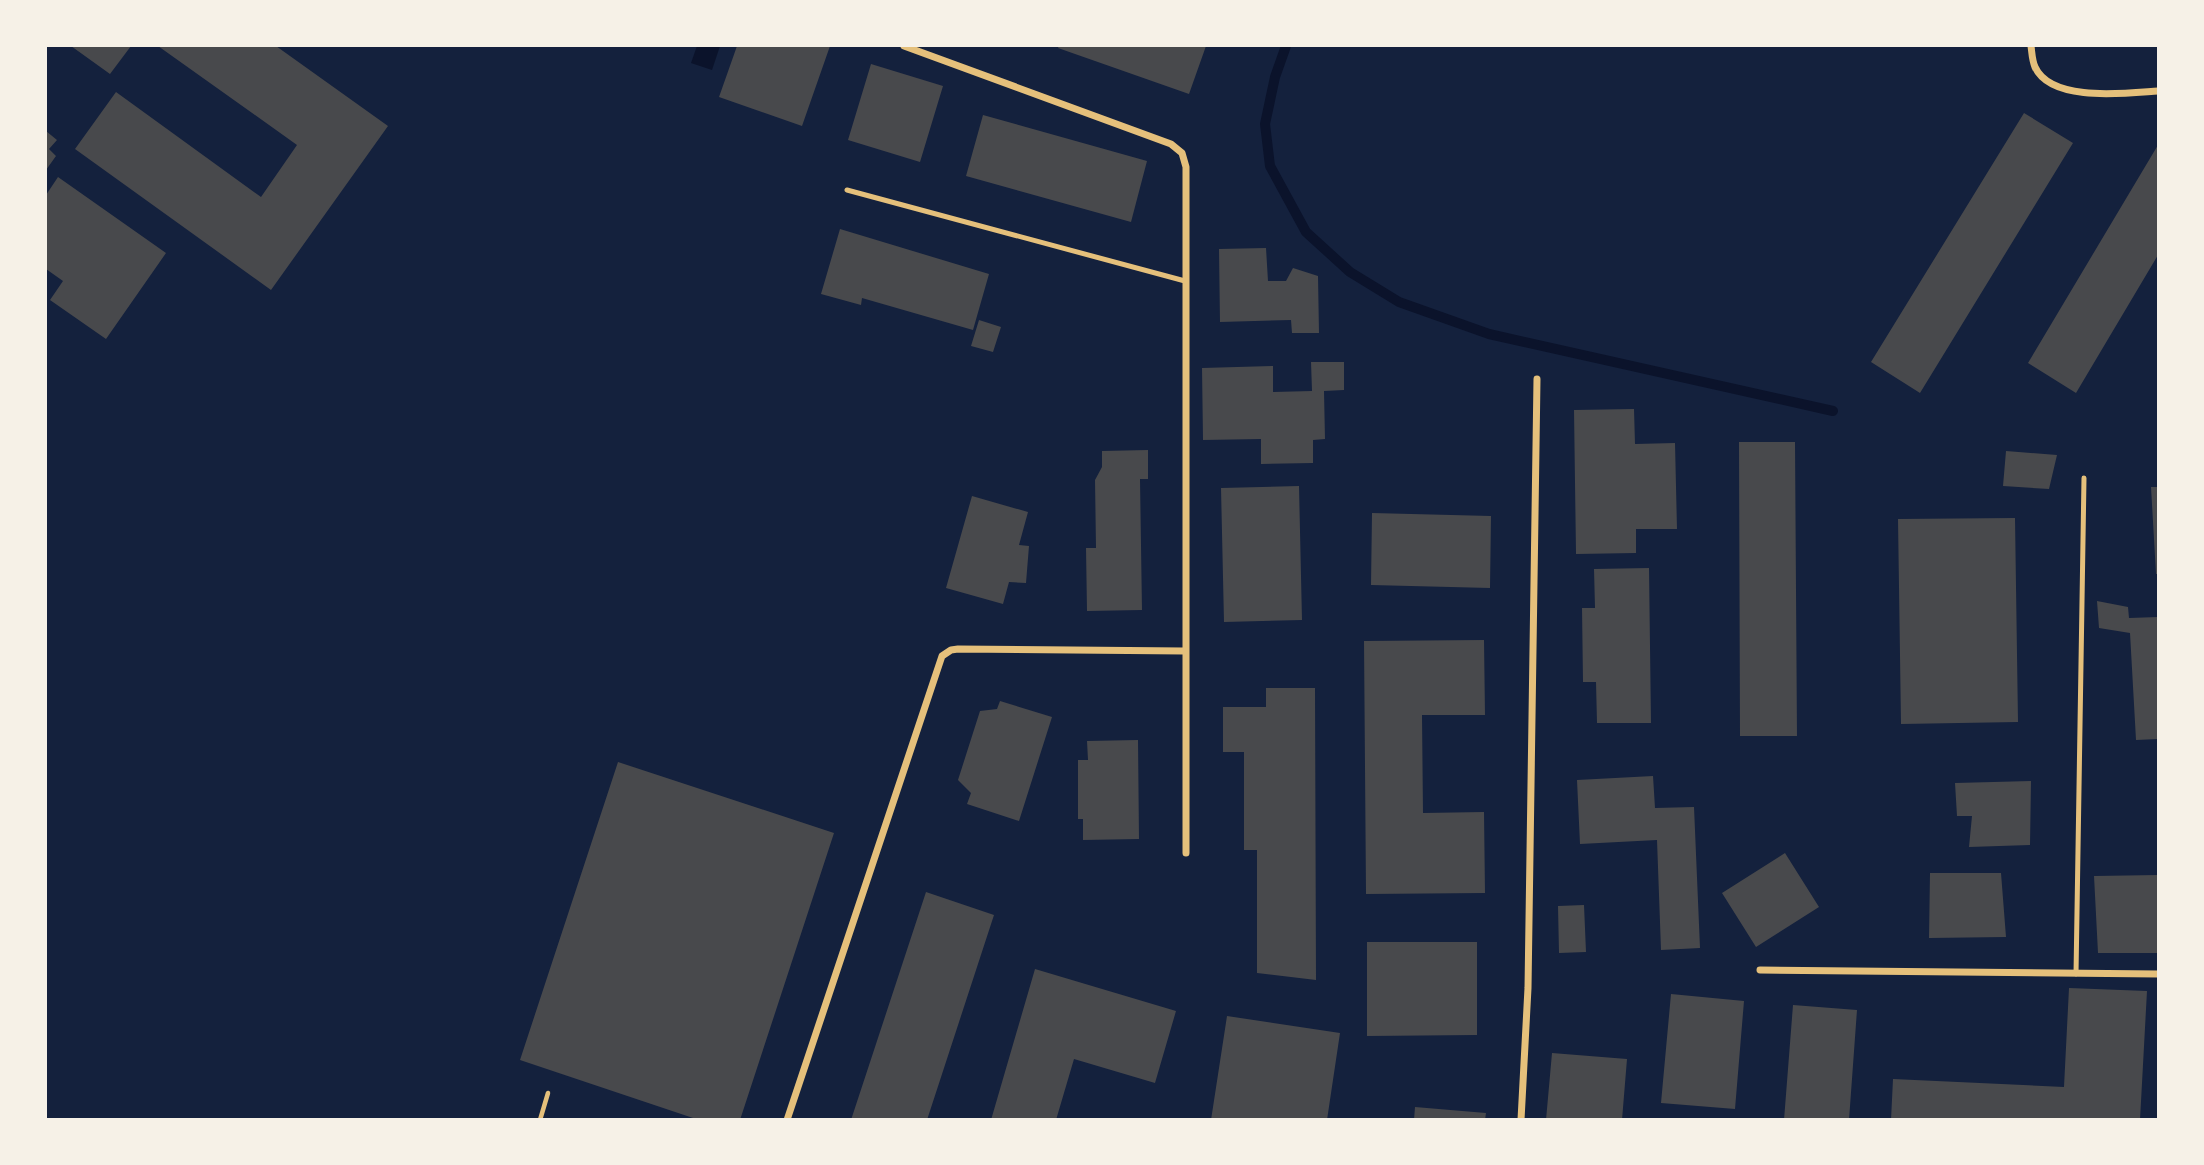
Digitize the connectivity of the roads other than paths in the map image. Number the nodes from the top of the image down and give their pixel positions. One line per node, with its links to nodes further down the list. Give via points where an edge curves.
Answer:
1 (904, 46): 5 (street, via 1171,144 1182,153 1186,167)
2 (2031, 46): 3 (street, via 2036,69 2050,84 2098,94)
3 (2158, 92)
4 (848, 190): 5 (lane)
5 (1185, 281): 8 (street)
6 (1537, 379): 14 (street, via 1528,988)
7 (2084, 478): 11 (lane)
8 (1184, 651): 9 (street); 13 (street, via 958,649 942,656)
9 (1186, 853)
10 (1760, 970): 11 (street)
11 (2076, 974): 12 (street)
12 (2158, 974)
13 (788, 1119)
14 (1521, 1119)

